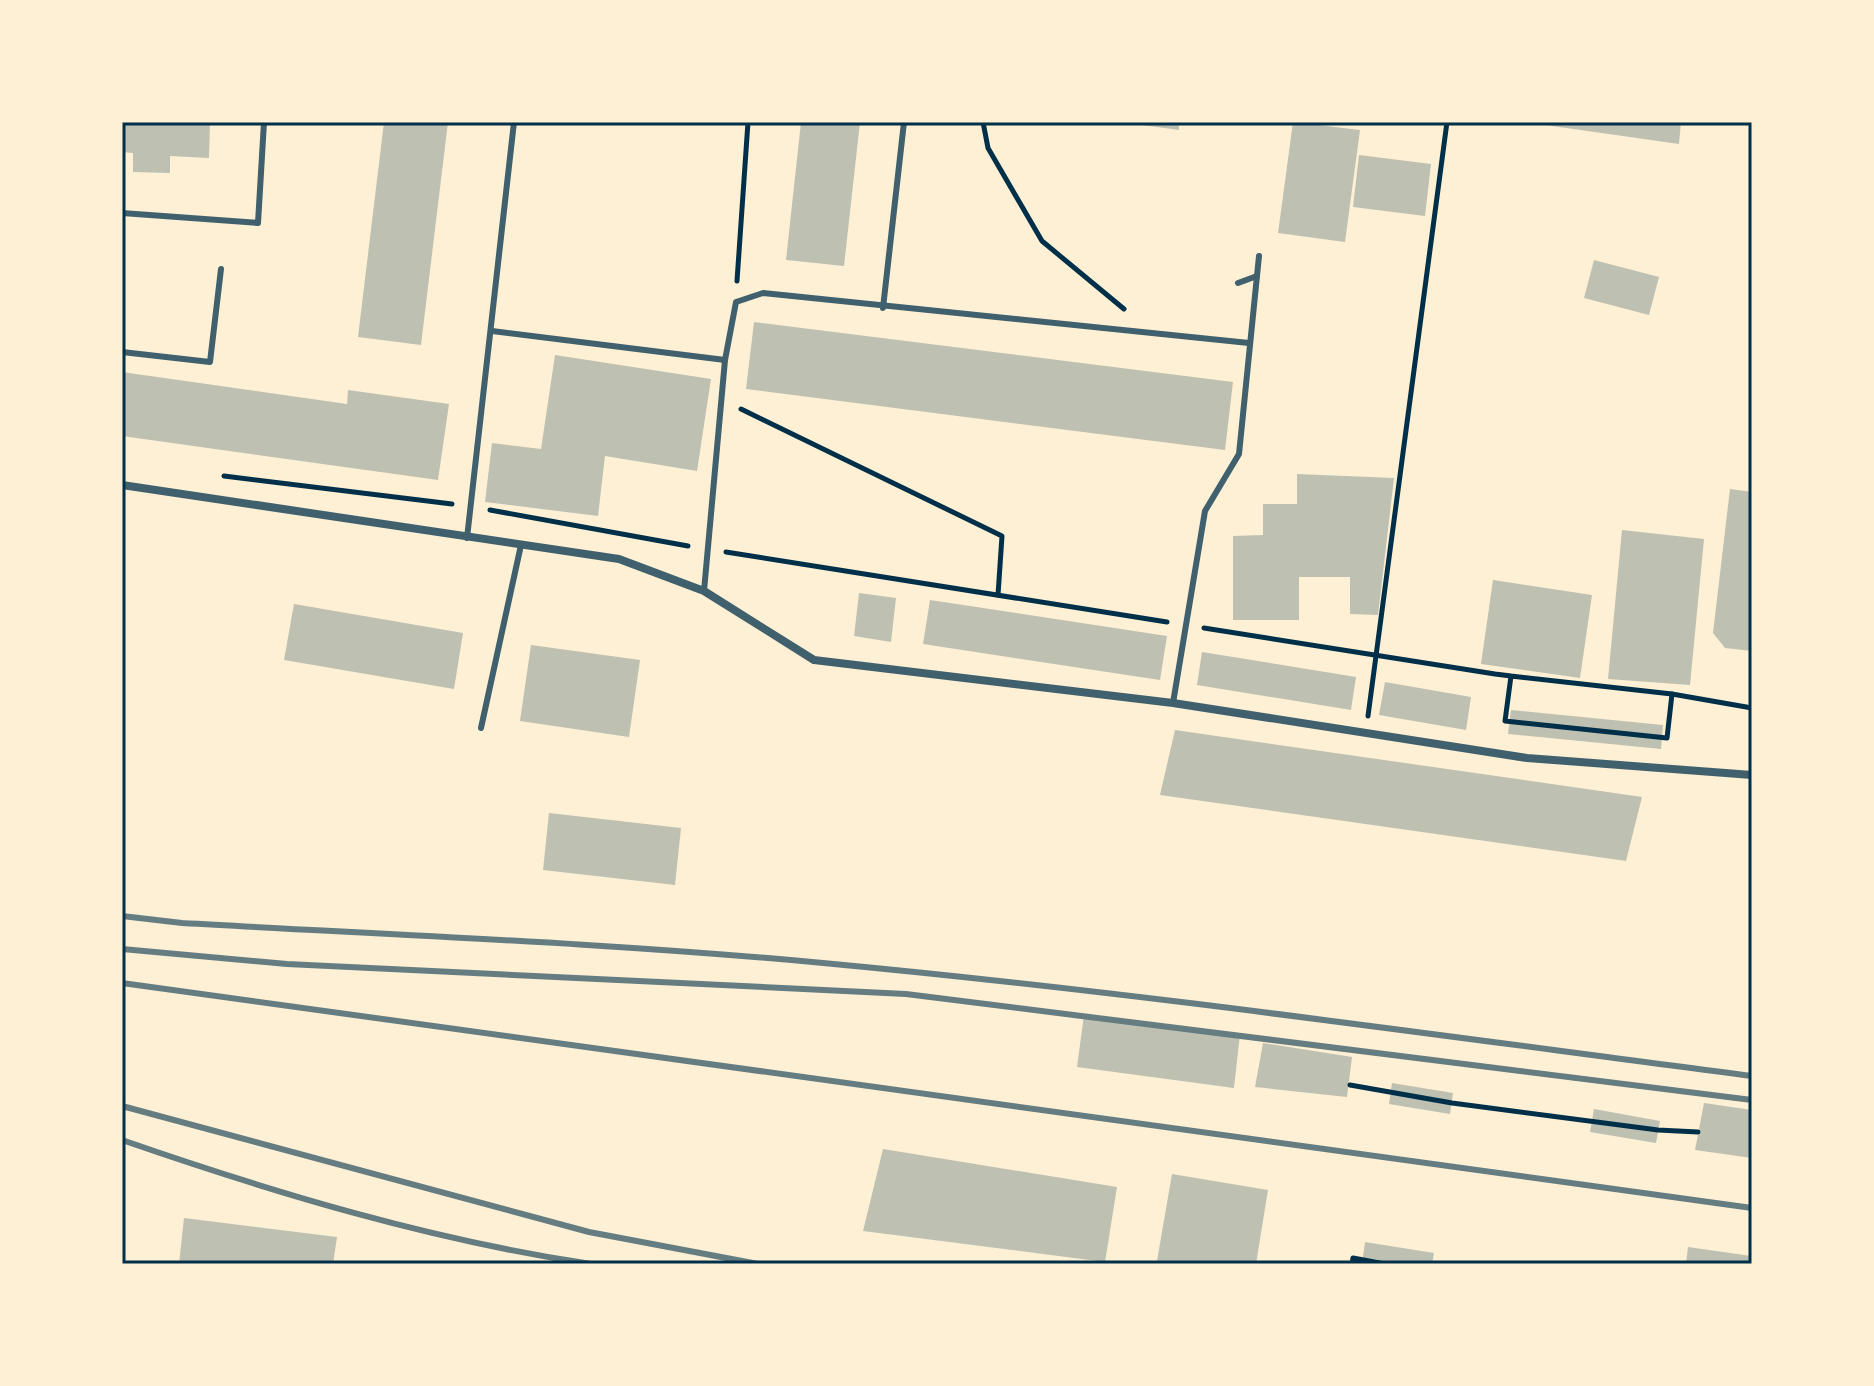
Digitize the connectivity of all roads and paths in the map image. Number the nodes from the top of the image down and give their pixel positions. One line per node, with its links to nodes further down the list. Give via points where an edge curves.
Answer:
1 (264, 122): 7 (lane, via 258,223)
2 (514, 122): 14 (lane)
3 (748, 122): 12 (path)
4 (904, 122): 13 (lane)
5 (983, 122): 15 (path, via 988,148 1042,241)
6 (1447, 122): 29 (path)
7 (122, 213)
8 (1259, 256): 10 (lane)
9 (221, 269): 17 (lane, via 210,362)
10 (1257, 276): 11 (lane); 16 (lane)
11 (1238, 283)
12 (736, 302): 13 (lane, via 763,293); 18 (lane)
13 (883, 308): 15 (lane)
14 (492, 331): 18 (lane); 22 (lane)
15 (1152, 333): 16 (lane)
16 (1249, 343): 28 (lane, via 1239,454 1205,511)
17 (122, 352)
18 (725, 360): 19 (lane)
19 (722, 400): 25 (lane); 27 (path, via 1002,536)
20 (216, 475): 22 (path)
21 (122, 485): 23 (street)
22 (468, 506): 23 (lane); 25 (path)
23 (467, 538): 24 (street)
24 (521, 545): 26 (street, via 619,559); 34 (lane)
25 (708, 550): 26 (lane); 27 (path)
26 (704, 591): 32 (street, via 814,660)
27 (998, 595): 28 (path)
28 (1186, 625): 29 (path); 32 (lane)
29 (1377, 655): 30 (path); 35 (path)
30 (1511, 676): 31 (path); 31 (path, via 1505,721 1577,730 1667,738)
31 (1672, 694): 33 (path)
32 (1173, 703): 35 (street)
33 (1752, 708)
34 (481, 728)
35 (1365, 730): 36 (street, via 1527,758)
36 (1752, 775)
37 (1350, 1085): 38 (path, via 1452,1103)
38 (1698, 1132)
39 (1352, 1264): 40 (path, via 1353,1258)
40 (1385, 1264)

